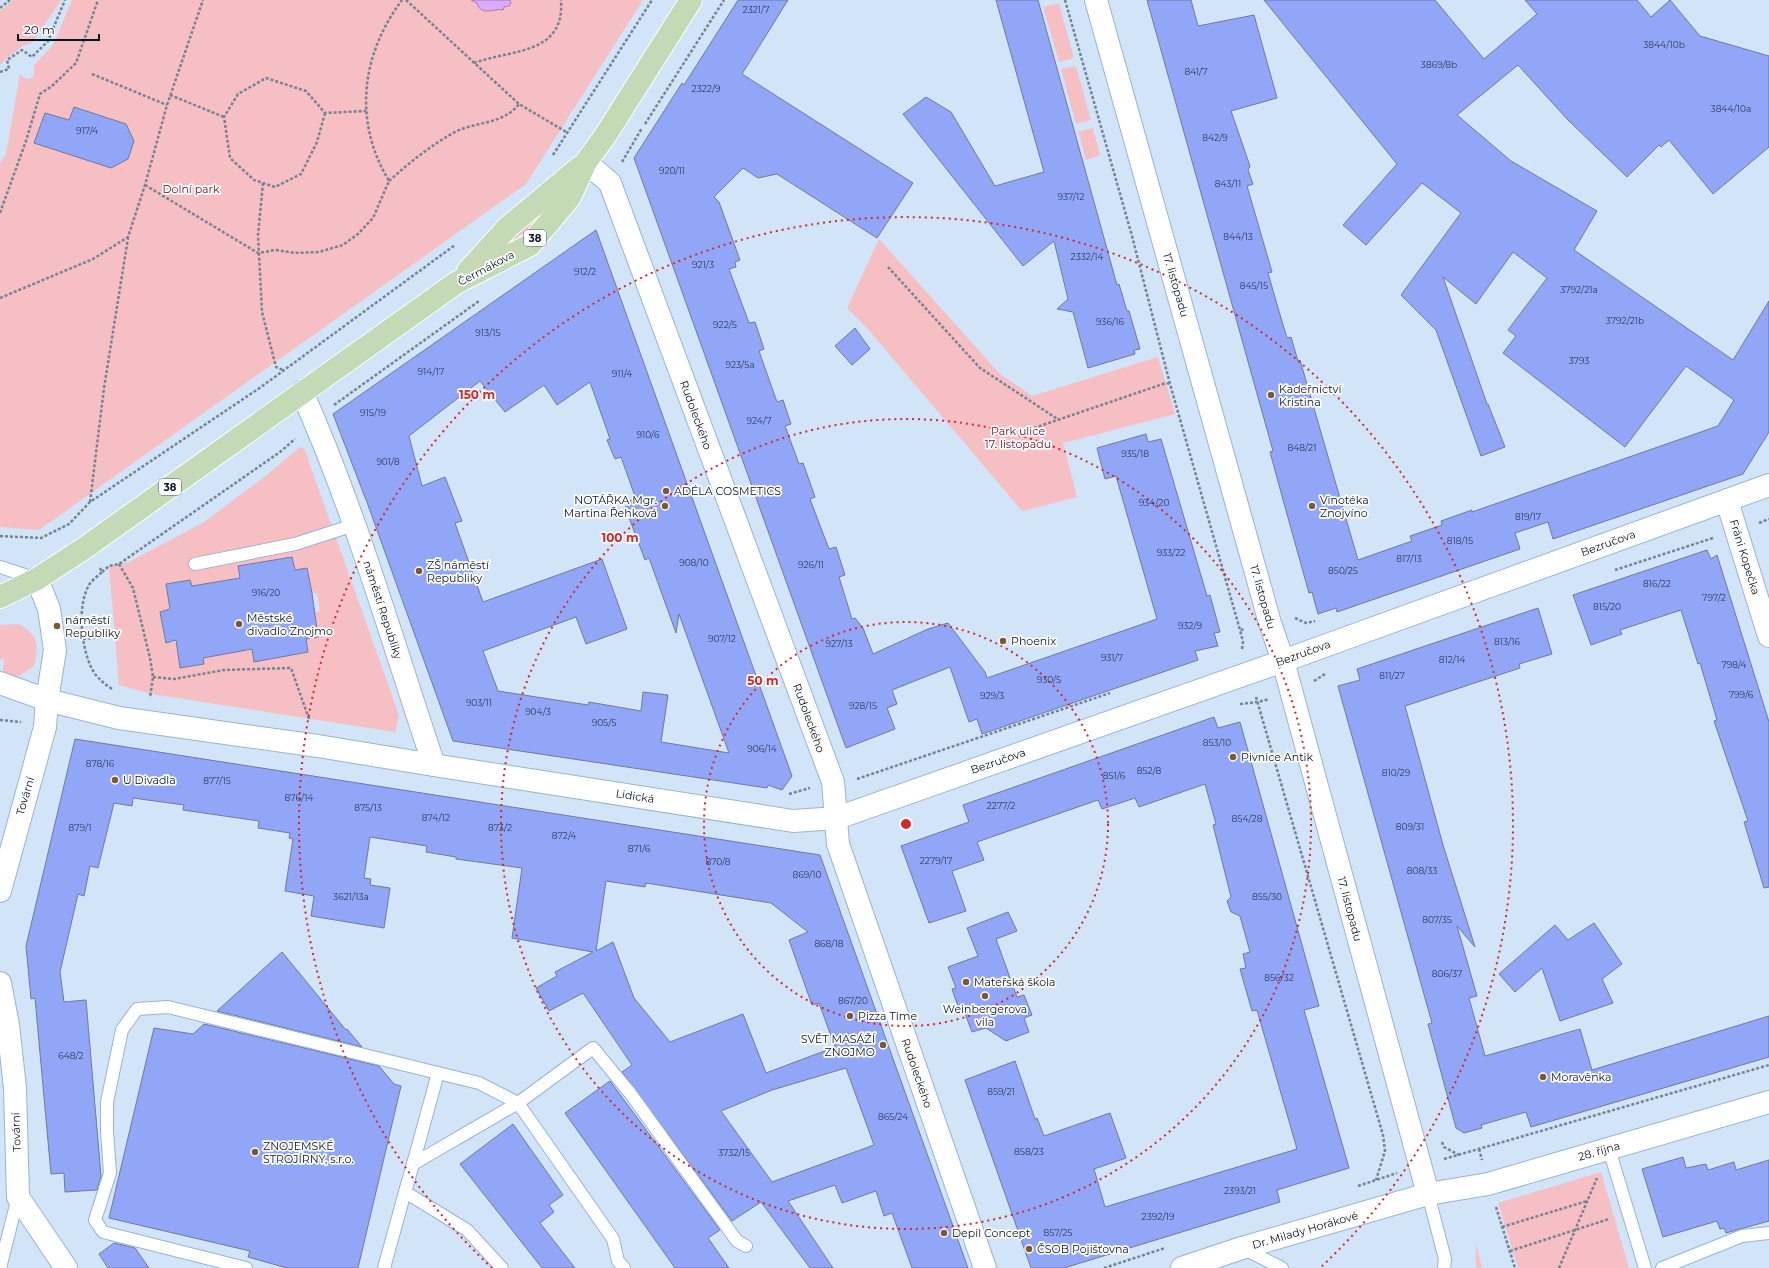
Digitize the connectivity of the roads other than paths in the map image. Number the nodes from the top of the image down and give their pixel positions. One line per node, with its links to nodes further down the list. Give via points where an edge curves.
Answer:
1 (691, 0): 3 (main road, 38)
2 (1096, 0): 13 (street, 17. listopadu, via 1270,623)
3 (586, 162): 4 (main road, Čermákova / 38, via 508,227 456,283); 17 (street, Rudoleckého, via 610,183 833,782)
4 (302, 392): 7 (street, náměstí Republiky); 10 (main road, 38, via 86,547)
5 (1769, 485): 6 (street, Bezručova)
6 (1727, 501): 12 (street, Fráni Kopečka); 13 (street, Bezručova)
7 (354, 525): 8 (lane, via 295,544); 16 (street, náměstí Republiky)
8 (195, 564)
9 (0, 567): 10 (lane)
10 (37, 579): 11 (main road, 38); 15 (street, via 49,609 55,650)
11 (0, 597)
12 (1769, 636)
13 (1283, 661): 17 (street, Bezručova); 26 (street, 17. listopadu)
14 (0, 683): 15 (street)
15 (47, 700): 16 (street, via 119,718 318,746); 18 (street, Tovární, via 45,726)
16 (434, 766): 17 (street, Lidická, via 793,821)
17 (837, 818): 38 (street, Rudoleckého, via 838,844)
18 (0, 891)
19 (0, 983): 27 (street, Tovární, via 8,1025 14,1088)
20 (438, 1073): 22 (lane, via 478,1083); 24 (lane); 34 (lane, via 168,1007 137,1009 122,1030 107,1102 110,1173 95,1220 103,1232)
21 (1769, 1102): 23 (street, 28. října)
22 (518, 1103): 24 (lane); 29 (lane, via 593,1048 630,1093 737,1241); 37 (lane, via 613,1239 618,1261)
23 (1609, 1149): 26 (street, 28. října, via 1488,1184); 42 (lane)
24 (413, 1164): 25 (lane)
25 (405, 1192): 35 (lane); 36 (lane, via 467,1230)
26 (1428, 1194): 30 (street, Dr. Milady Horákové); 41 (lane, via 1445,1259)
27 (18, 1197): 32 (lane); 33 (street)
28 (1769, 1233): 43 (lane, via 1742,1236)
29 (746, 1246)
30 (1242, 1248): 31 (street, Dr. Milady Horákové); 40 (lane)
31 (1210, 1265): 39 (street, Dr. Milady Horákové)
32 (0, 1268)
33 (66, 1268)
34 (246, 1268)
35 (384, 1268)
36 (502, 1268)
37 (624, 1268)
38 (985, 1268)
39 (1182, 1268)
40 (1282, 1268)
41 (1444, 1268)
42 (1645, 1268)
43 (1662, 1268)

